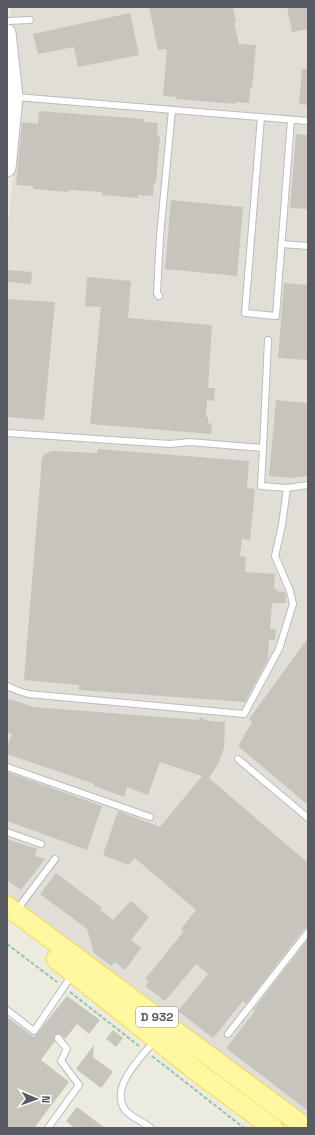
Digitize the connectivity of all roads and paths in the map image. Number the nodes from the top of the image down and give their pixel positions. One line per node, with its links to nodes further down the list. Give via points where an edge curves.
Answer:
1 (30, 20): 2 (lane)
2 (7, 21)
3 (7, 33): 4 (street)
4 (14, 96): 5 (lane); 9 (street)
5 (172, 110): 6 (lane); 12 (lane, via 160,236 157,294)
6 (261, 117): 7 (lane); 10 (lane, via 245,313 276,316)
7 (291, 120): 8 (lane); 10 (lane)
8 (308, 121)
9 (7, 168)
10 (281, 244): 11 (lane)
11 (308, 246)
12 (159, 296)
13 (268, 340): 15 (lane)
14 (7, 432): 15 (lane)
15 (263, 448): 17 (lane, via 261,486)
16 (308, 486): 17 (lane)
17 (287, 488): 18 (lane, via 275,556 293,604 279,649 244,714 28,694)
18 (7, 686)
19 (238, 759): 22 (lane)
20 (7, 767): 21 (lane)
21 (150, 817)
22 (308, 818)
23 (7, 832): 24 (lane)
24 (41, 844)
25 (55, 859): 26 (lane)
26 (10, 914): 29 (main road, D 932); 38 (main road, D 932)
27 (308, 932): 31 (lane)
28 (7, 944): 29 (path)
29 (69, 980): 30 (lane, via 43,1022 34,1031); 33 (main road, D 932); 33 (path)
30 (7, 1010)
31 (228, 1034)
32 (58, 1038): 34 (lane, via 67,1049 61,1061 79,1085)
33 (151, 1045): 35 (lane, via 127,1073 122,1102 126,1110); 36 (path); 37 (main road, D 932, via 196,1071)
34 (48, 1128)
35 (151, 1128)
36 (244, 1128)
37 (273, 1128)
38 (306, 1128)

